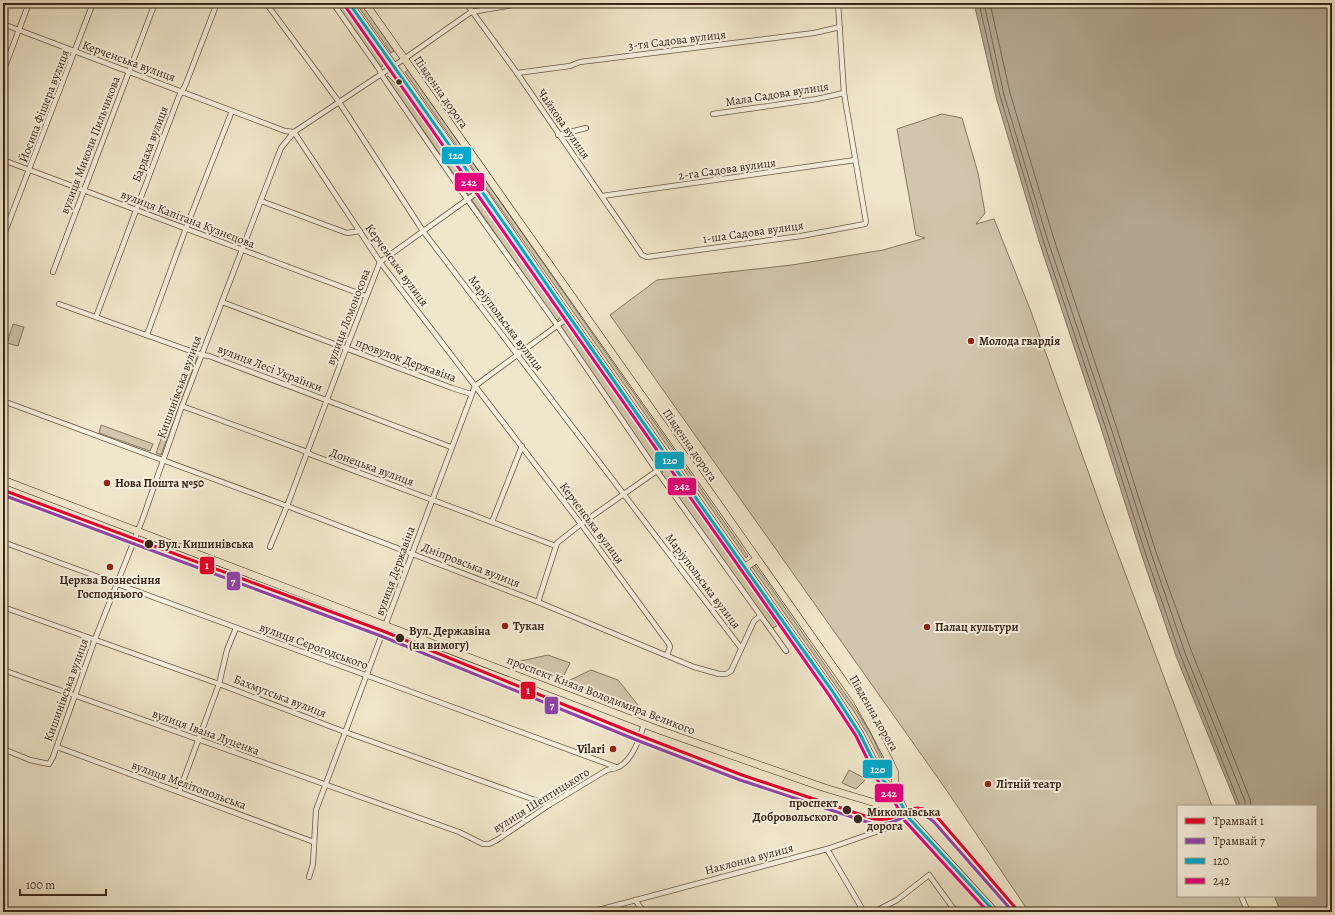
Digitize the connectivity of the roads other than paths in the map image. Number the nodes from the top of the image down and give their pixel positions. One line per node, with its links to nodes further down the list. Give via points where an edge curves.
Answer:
1 (29, 3): 15 (street)
2 (93, 3): 16 (street, Йосипа Фішера вулиця)
3 (155, 3): 20 (street, вулиця Миколи Пильчикова)
4 (218, 3): 23 (street, Бардаха вулиця)
5 (266, 3): 25 (street, Маріупольська вулиця)
6 (333, 3): 21 (street)
7 (349, 3): 18 (main road, Південна дорога)
8 (365, 3): 17 (main road, Південна дорога)
9 (466, 3): 12 (street, Чайкова вулиця)
10 (524, 3): 12 (street)
11 (838, 3): 14 (street)
12 (471, 12): 17 (street, Кишинівська вулиця); 22 (street, Чайкова вулиця)
13 (3, 24): 15 (street, Керченська вулиця)
14 (840, 27): 22 (street, 3-тя Садова вулиця, via 580,62 570,66); 24 (street)
15 (19, 30): 16 (street, Керченська вулиця); 19 (street)
16 (75, 52): 20 (street, Керченська вулиця); 33 (street, Йосипа Фішера вулиця)
17 (404, 59): 18 (street, Кишинівська вулиця); 80 (main road, Південна дорога)
18 (393, 66): 21 (street, Кишинівська вулиця); 34 (main road, Південна дорога)
19 (3, 72)
20 (129, 72): 23 (street, Керченська вулиця); 35 (street, вулиця Миколи Пильчикова)
21 (381, 73): 25 (street, Кишинівська вулиця); 37 (street)
22 (517, 73): 30 (street, Чайкова вулиця)
23 (182, 91): 26 (street, Керченська вулиця); 39 (street, Бардаха вулиця)
24 (844, 93): 27 (street, Мала Садова вулиця); 32 (street)
25 (339, 102): 29 (street, Кишинівська вулиця); 42 (street, Маріупольська вулиця)
26 (232, 111): 29 (street, Керченська вулиця); 40 (street)
27 (714, 114)
28 (586, 128): 30 (street)
29 (294, 132): 38 (street, Кишинівська вулиця, via 281,148); 41 (street, Керченська вулиця)
30 (558, 135): 36 (street, Чайкова вулиця)
31 (3, 160): 33 (street, вулиця Капітана Кузнєцова)
32 (855, 160): 36 (street, 2-га Садова вулиця); 45 (street, 1-ша Садова вулиця, via 865,224 801,236)
33 (30, 170): 35 (street, вулиця Капітана Кузнєцова); 43 (street, Йосипа Фішера вулиця)
34 (482, 189): 37 (street, вулиця Ломоносова); 52 (main road, Південна дорога)
35 (83, 190): 39 (street, вулиця Капітана Кузнєцова); 47 (street, вулиця Миколи Пильчикова)
36 (602, 196): 45 (street, Чайкова вулиця)
37 (467, 199): 42 (street, вулиця Ломоносова); 53 (street)
38 (261, 201): 41 (street, via 348,233); 44 (street, Кишинівська вулиця)
39 (136, 209): 40 (street, вулиця Капітана Кузнєцова); 51 (street, Бардаха вулиця)
40 (186, 228): 44 (street, вулиця Капітана Кузнєцова); 54 (street)
41 (360, 231): 46 (street, Керченська вулиця)
42 (423, 231): 46 (street, вулиця Ломоносова); 56 (street, Маріупольська вулиця)
43 (3, 237)
44 (242, 250): 48 (street, вулиця Капітана Кузнєцова); 49 (street, Кишинівська вулиця)
45 (645, 256)
46 (380, 262): 48 (street, вулиця Ломоносова); 58 (street, Керченська вулиця)
47 (53, 272)
48 (366, 296): 55 (street, вулиця Ломоносова)
49 (222, 302): 55 (street, провулок Державіна); 57 (street, Кишинівська вулиця)
50 (58, 304): 51 (street, вулиця Лесі Українки)
51 (96, 317): 54 (street, вулиця Лесі Українки)
52 (569, 317): 53 (street); 67 (main road, Південна дорога)
53 (557, 325): 56 (street); 68 (street)
54 (146, 335): 57 (street, вулиця Лесі Українки)
55 (346, 349): 59 (street, провулок Державіна); 61 (street, вулиця Ломоносова)
56 (517, 354): 58 (street); 70 (street, Маріупольська вулиця)
57 (202, 355): 61 (street, вулиця Лесі Українки); 62 (street, Кишинівська вулиця)
58 (474, 386): 59 (street, вулиця Державіна); 63 (street, Керченська вулиця)
59 (471, 394): 64 (street, вулиця Державіна)
60 (3, 401): 66 (street, Дніпровська вулиця)
61 (327, 401): 64 (street, вулиця Лесі Українки); 65 (street, вулиця Ломоносова)
62 (182, 406): 65 (street, Донецька вулиця); 66 (street, Кишинівська вулиця)
63 (522, 446): 73 (street); 74 (street, Керченська вулиця)
64 (451, 447): 71 (street, вулиця Державіна)
65 (307, 452): 71 (street, Донецька вулиця); 72 (street, вулиця Ломоносова)
66 (163, 459): 72 (street, Дніпровська вулиця); 75 (street, Кишинівська вулиця)
67 (671, 461): 68 (street); 81 (main road, Південна дорога)
68 (657, 471): 70 (street); 85 (street)
69 (3, 480): 75 (main road, проспект Князя Володимира Великого)
70 (623, 494): 74 (street); 89 (street, Маріупольська вулиця)
71 (432, 499): 73 (street, Донецька вулиця); 79 (street, вулиця Державіна)
72 (287, 506): 78 (street, вулиця Ломоносова); 79 (street, Дніпровська вулиця)
73 (492, 522): 77 (street, Донецька вулиця)
74 (581, 524): 77 (street); 91 (street, Керченська вулиця, via 669,644)
75 (138, 530): 82 (street, Кишинівська вулиця); 86 (main road, проспект Князя Володимира Великого)
76 (3, 542): 82 (street, вулиця Сєрогодського)
77 (556, 546): 83 (street)
78 (270, 547)
79 (412, 554): 83 (street, Дніпровська вулиця); 86 (street, вулиця Державіна)
80 (757, 559): 81 (main road); 104 (main road, Південна дорога, via 856,699 895,773)
81 (744, 568): 104 (main road, Південна дорога, via 837,698 860,734 883,780)
82 (117, 584): 87 (street, вулиця Сєрогодського); 88 (street, Кишинівська вулиця)
83 (538, 602): 91 (street, Дніпровська вулиця)
84 (3, 607): 88 (street, Бахмутська вулиця)
85 (760, 616): 89 (street, via 754,621); 90 (street)
86 (386, 625): 93 (street, вулиця Державіна); 96 (main road, проспект Князя Володимира Великого)
87 (236, 628): 93 (street, вулиця Сєрогодського); 94 (street, via 227,650)
88 (95, 639): 94 (street, Бахмутська вулиця); 95 (street, Кишинівська вулиця)
89 (741, 648): 91 (street, Дніпровська вулиця, via 732,669 726,674 694,667)
90 (786, 651)
91 (667, 655)
92 (3, 670): 95 (street, вулиця Івана Луценка)
93 (367, 676): 97 (street, вулиця Державіна); 101 (street, вулиця Сєрогодського)
94 (219, 684): 97 (street, Бахмутська вулиця); 98 (street)
95 (75, 695): 98 (street, вулиця Івана Луценка); 99 (street, Кишинівська вулиця)
96 (644, 724): 101 (street, вулиця Шептицького, via 634,752); 106 (main road, проспект Князя Володимира Великого, via 825,788)
97 (345, 732): 102 (street, вулиця Державіна); 105 (street, Бахмутська вулиця)
98 (198, 740): 102 (street, вулиця Івана Луценка); 103 (street)
99 (57, 747): 100 (street, Кишинівська вулиця, via 49,764 30,760); 103 (street, вулиця Мелітопольська)
100 (3, 749)
101 (618, 768): 105 (street, вулиця Шептицького, via 607,770)
102 (325, 785): 107 (street, вулиця Івана Луценка); 109 (street, вулиця Державіна, via 316,810)
103 (179, 792): 109 (street, вулиця Мелітопольська)
104 (895, 792): 106 (main road)
105 (549, 805): 107 (street, вулиця Шептицького, via 497,840 486,844)
106 (903, 809): 108 (main road)
107 (403, 813)
108 (910, 820): 110 (street, Наклонна вулиця); 121 (main road)
109 (314, 842): 111 (street, вулиця Державіна)
110 (827, 849): 113 (street, Наклонна вулиця); 117 (street)
111 (310, 876)
112 (1241, 897): 122 (street)
113 (635, 900): 115 (street, Наклонна вулиця); 116 (street)
114 (886, 906): 118 (street); 119 (street); 120 (street, via 929,875)
115 (591, 912)
116 (644, 912)
117 (864, 912)
118 (874, 912)
119 (889, 912)
120 (956, 912)
121 (995, 912)
122 (1248, 912)

